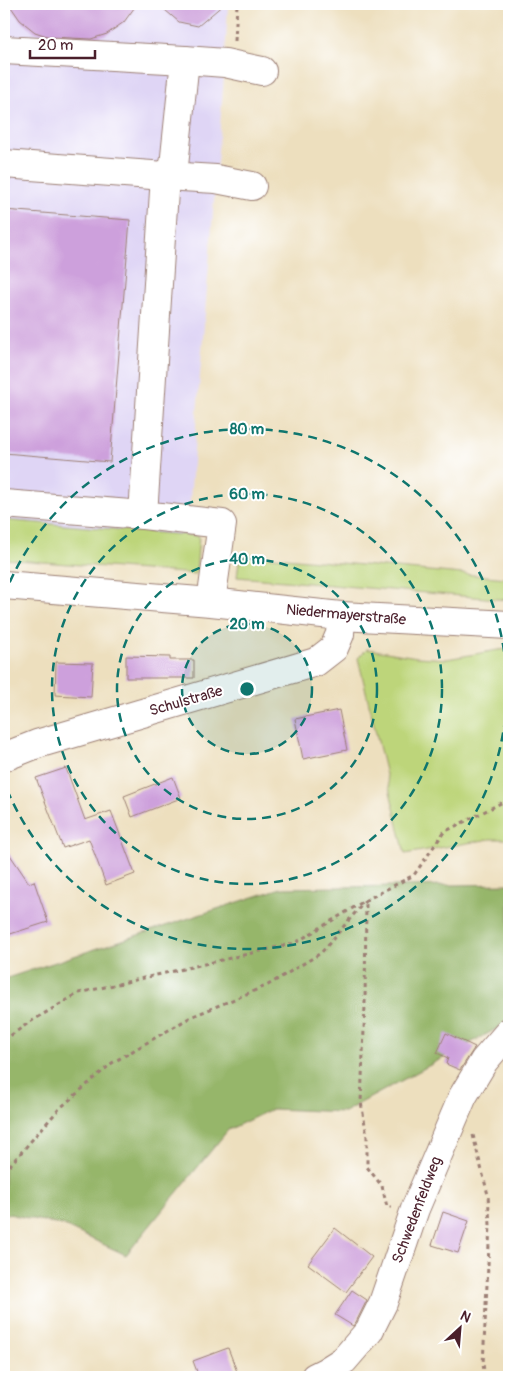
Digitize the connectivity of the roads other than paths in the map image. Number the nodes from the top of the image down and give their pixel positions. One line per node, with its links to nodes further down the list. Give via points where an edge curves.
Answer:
1 (4, 50): 2 (main road)
2 (185, 60): 3 (main road, via 233,64); 5 (main road, via 174,166)
3 (262, 71)
4 (4, 164): 5 (main road)
5 (165, 176): 6 (main road, via 216,179); 8 (main road)
6 (252, 186)
7 (4, 504): 8 (main road)
8 (143, 515): 10 (main road, via 222,524)
9 (4, 585): 10 (main road, Niedermayerstraße)
10 (211, 602): 11 (main road, Niedermayerstraße)
11 (341, 616): 12 (main road, Niedermayerstraße); 13 (main road, Schulstraße, via 340,634 334,648 316,662 37,744)
12 (509, 625)
13 (4, 757)
14 (509, 1032): 15 (main road, Schwedenfeldweg, via 484,1062 463,1096 415,1209 383,1303 369,1331 344,1360)
15 (315, 1377)

